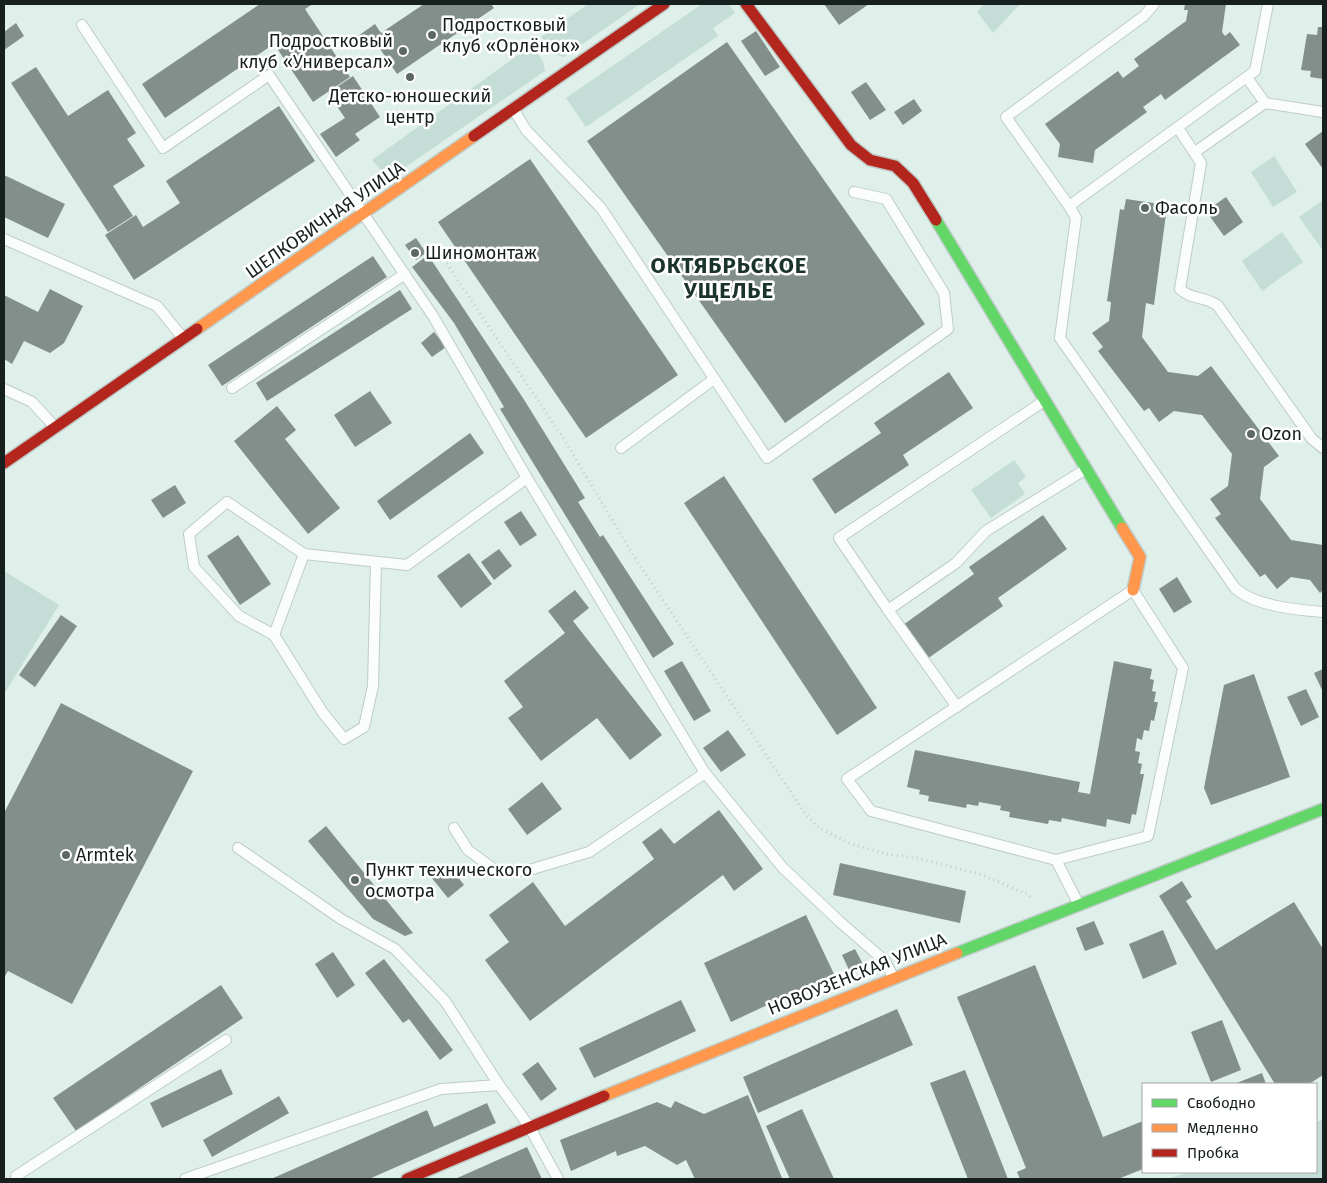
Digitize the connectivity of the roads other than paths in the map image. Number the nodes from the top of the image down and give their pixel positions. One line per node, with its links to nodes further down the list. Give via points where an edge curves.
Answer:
1 (664, 4): 8 (street, ШЕЛКОВИЧНАЯ УЛИЦА)
2 (746, 4): 21 (street, via 852,145 870,160 895,166 913,183)
3 (1154, 4): 13 (lane, via 1144,16 1003,119)
4 (1268, 4): 6 (lane, via 1259,60)
5 (82, 26): 14 (lane, via 163,148 269,76)
6 (1248, 78): 7 (lane); 10 (lane)
7 (1265, 103): 9 (lane); 11 (lane)
8 (514, 110): 14 (street, ШЕЛКОВИЧНАЯ УЛИЦА); 18 (lane, via 526,130 601,208)
9 (1323, 112)
10 (1178, 128): 11 (lane); 13 (lane)
11 (1196, 152): 24 (lane, via 1201,163 1180,289 1184,294 1205,298 1218,306 1312,439)
12 (854, 192): 18 (lane, via 886,199 944,293 948,329 767,458)
13 (1069, 206): 32 (lane, via 1076,218 1060,323 1060,338 1066,350 1235,588 1257,602)
14 (365, 214): 16 (lane); 17 (street, ШЕЛКОВИЧНАЯ УЛИЦА)
15 (4, 239): 17 (lane, via 157,306)
16 (405, 274): 19 (lane); 27 (lane)
17 (184, 339): 22 (street, ШЕЛКОВИЧНАЯ УЛИЦА)
18 (714, 379): 23 (lane)
19 (232, 388)
20 (4, 389): 22 (lane, via 32,402)
21 (1045, 400): 26 (street); 31 (lane, via 839,538)
22 (56, 428): 25 (street, ШЕЛКОВИЧНАЯ УЛИЦА)
23 (621, 448)
24 (1323, 448)
25 (4, 463)
26 (1086, 469): 30 (street, via 1140,558); 31 (lane, via 986,531 956,563)
27 (527, 478): 29 (lane, via 407,565); 35 (lane)
28 (304, 554): 29 (lane); 33 (lane); 33 (lane, via 227,502 189,534 194,568 238,616)
29 (376, 562): 33 (lane, via 374,686 364,727 344,739 323,713)
30 (1133, 590): 34 (lane); 39 (lane, via 1183,668 1148,836)
31 (888, 610): 34 (lane)
32 (1323, 612)
33 (274, 635)
34 (957, 707): 39 (lane, via 847,779 871,811)
35 (705, 773): 37 (lane, via 589,852 526,871 494,870 468,850); 41 (lane, via 783,868 885,961)
36 (1323, 809): 40 (street, НОВОУЗЕНСКАЯ УЛИЦА)
37 (454, 828)
38 (238, 848): 43 (lane, via 341,919 395,949 445,1001)
39 (1056, 860): 40 (lane)
40 (1078, 904): 41 (street, НОВОУЗЕНСКАЯ УЛИЦА)
41 (893, 979): 44 (street, НОВОУЗЕНСКАЯ УЛИЦА)
42 (226, 1040): 45 (lane, via 16,1176)
43 (499, 1085): 44 (lane); 46 (lane, via 441,1089)
44 (529, 1126): 47 (street, НОВОУЗЕНСКАЯ УЛИЦА); 48 (lane)
45 (18, 1179)
46 (185, 1179)
47 (407, 1179)
48 (558, 1179)

